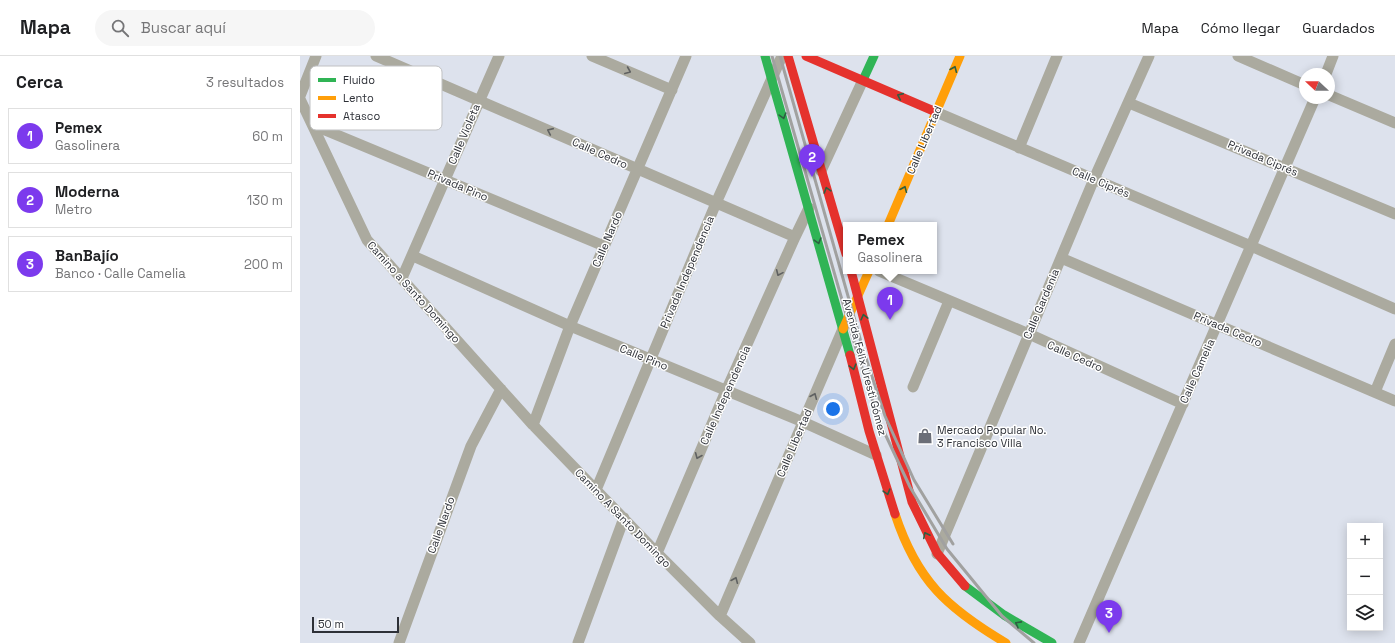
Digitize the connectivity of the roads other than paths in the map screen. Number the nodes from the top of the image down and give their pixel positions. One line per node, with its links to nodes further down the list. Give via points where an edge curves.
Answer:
1 (316, 56): 16 (street)
2 (376, 56): 17 (street, Calle Cedro)
3 (499, 56): 28 (street, Calle Violeta)
4 (592, 56): 24 (street, one-way to 24)
5 (686, 56): 24 (street, Calle Nardo)
6 (765, 56): 20 (main road, Avenida Félix Uresti Gómez)
7 (782, 56): 20 (street, Privada Independencia)
8 (788, 56): 39 (main road)
9 (806, 56): 21 (main road, Calle Ciprés)
10 (874, 56): 21 (main road)
11 (960, 56): 31 (main road, Calle Libertad, one-way to 11)
12 (1057, 56): 36 (street)
13 (1149, 56): 29 (street, Calle Gardenia)
14 (1238, 56): 22 (street)
15 (1333, 56): 18 (street)
16 (312, 66)
17 (400, 66)
18 (1328, 68)
19 (310, 71): 25 (street)
20 (772, 79): 42 (street, Privada Independencia); 43 (main road, Avenida Félix Uresti Gómez, one-way to 43)
21 (863, 80): 31 (main road, Calle Ciprés, one-way to 21); 39 (street)
22 (1299, 82)
23 (442, 84): 28 (street, Calle Cedro)
24 (672, 90): 38 (street, Calle Nardo)
25 (300, 96)
26 (1335, 98): 33 (street)
27 (300, 99): 32 (street, Camino a Santo Domingo)
28 (479, 99): 38 (street, Calle Cedro, one-way to 28); 40 (street, Calle Violeta)
29 (1130, 103): 37 (street, Privada Ciprés); 41 (street, Calle Gardenia)
30 (1312, 104): 37 (street, Calle Camelia)
31 (936, 112): 36 (street, Calle Ciprés); 45 (main road, Calle Libertad, one-way to 31)
32 (310, 119)
33 (1395, 123)
34 (315, 130): 55 (street, Camino a Santo Domingo, via 367,240)
35 (325, 130): 40 (street, Privada Pino)
36 (1019, 148): 41 (street, Calle Ciprés)
37 (1285, 167): 44 (street, Privada Ciprés); 49 (street, Calle Camelia)
38 (637, 170): 42 (street, Calle Cedro); 48 (street, Calle Nardo)
39 (821, 171): 47 (main road, one-way to 39)
40 (445, 179): 48 (street, Privada Pino); 50 (street, Calle Violeta)
41 (1094, 179): 49 (street, Calle Ciprés); 51 (street, Calle Gardenia)
42 (716, 203): 46 (street, Calle Cedro); 64 (street, Privada Independencia)
43 (809, 208): 46 (street); 61 (main road, Avenida Félix Uresti Gómez, one-way to 61)
44 (1395, 214)
45 (889, 222)
46 (795, 237): 67 (street, Calle Independencia, one-way to 67)
47 (843, 244)
48 (604, 246): 60 (street, Calle Nardo)
49 (1251, 246): 58 (street, Calle Ciprés); 59 (street, Calle Camelia)
50 (412, 256): 55 (street, Calle Violeta); 60 (street, Calle Pino)
51 (1061, 258): 59 (street, Privada Cedro); 62 (street, Calle Gardenia)
52 (852, 274): 56 (main road, Avenida Félix Uresti Gómez)
53 (868, 274): 56 (main road, Calle Libertad)
54 (886, 274): 57 (street, Calle Cedro)
55 (402, 278): 66 (street, Camino a Santo Domingo)
56 (858, 294): 61 (main road, Calle Libertad); 77 (main road, Avenida Félix Uresti Gómez, one-way to 56, via 912,502)
57 (949, 301): 62 (street, Calle Cedro); 65 (street)
58 (1395, 309)
59 (1218, 324): 68 (street, Privada Cedro); 70 (street, Calle Camelia)
60 (570, 326): 64 (street, Calle Pino); 72 (street, Calle Nardo)
61 (843, 329): 71 (street, Calle Libertad, one-way to 61); 73 (main road, Avenida Félix Uresti Gómez, one-way to 73)
62 (1029, 334): 70 (street, Calle Cedro); 77 (street, Calle Gardenia)
63 (1395, 344): 68 (street)
64 (650, 359): 67 (street, Calle Pino); 74 (street, Privada Independencia)
65 (913, 386)
66 (501, 389): 72 (street, Camino A Santo Domingo); 79 (street, Calle Nardo, via 472,446)
67 (726, 391): 71 (street, Calle Pino); 76 (street, Calle Independencia, one-way to 76)
68 (1375, 392): 69 (street, Privada Cedro)
69 (1395, 401)
70 (1183, 404): 84 (street, Calle Camelia)
71 (803, 422): 73 (street, Calle Pino); 78 (street, Calle Libertad, one-way to 71)
72 (533, 425): 74 (street, Camino A Santo Domingo)
73 (876, 455): 82 (main road, Avenida Félix Uresti Gómez, one-way to 82, via 905,543 926,580 952,608)
74 (596, 490): 75 (street, Camino A Santo Domingo)
75 (624, 518): 76 (street, Camino A Santo Domingo); 80 (street)
76 (657, 553): 78 (street, Camino A Santo Domingo)
77 (937, 554): 83 (main road, Avenida Félix Uresti Gómez, one-way to 77, via 983,603 962,585)
78 (720, 616): 81 (street, Camino A Santo Domingo)
79 (399, 643)
80 (578, 643)
81 (750, 643)
82 (1006, 643)
83 (1052, 643)
84 (1079, 643)

